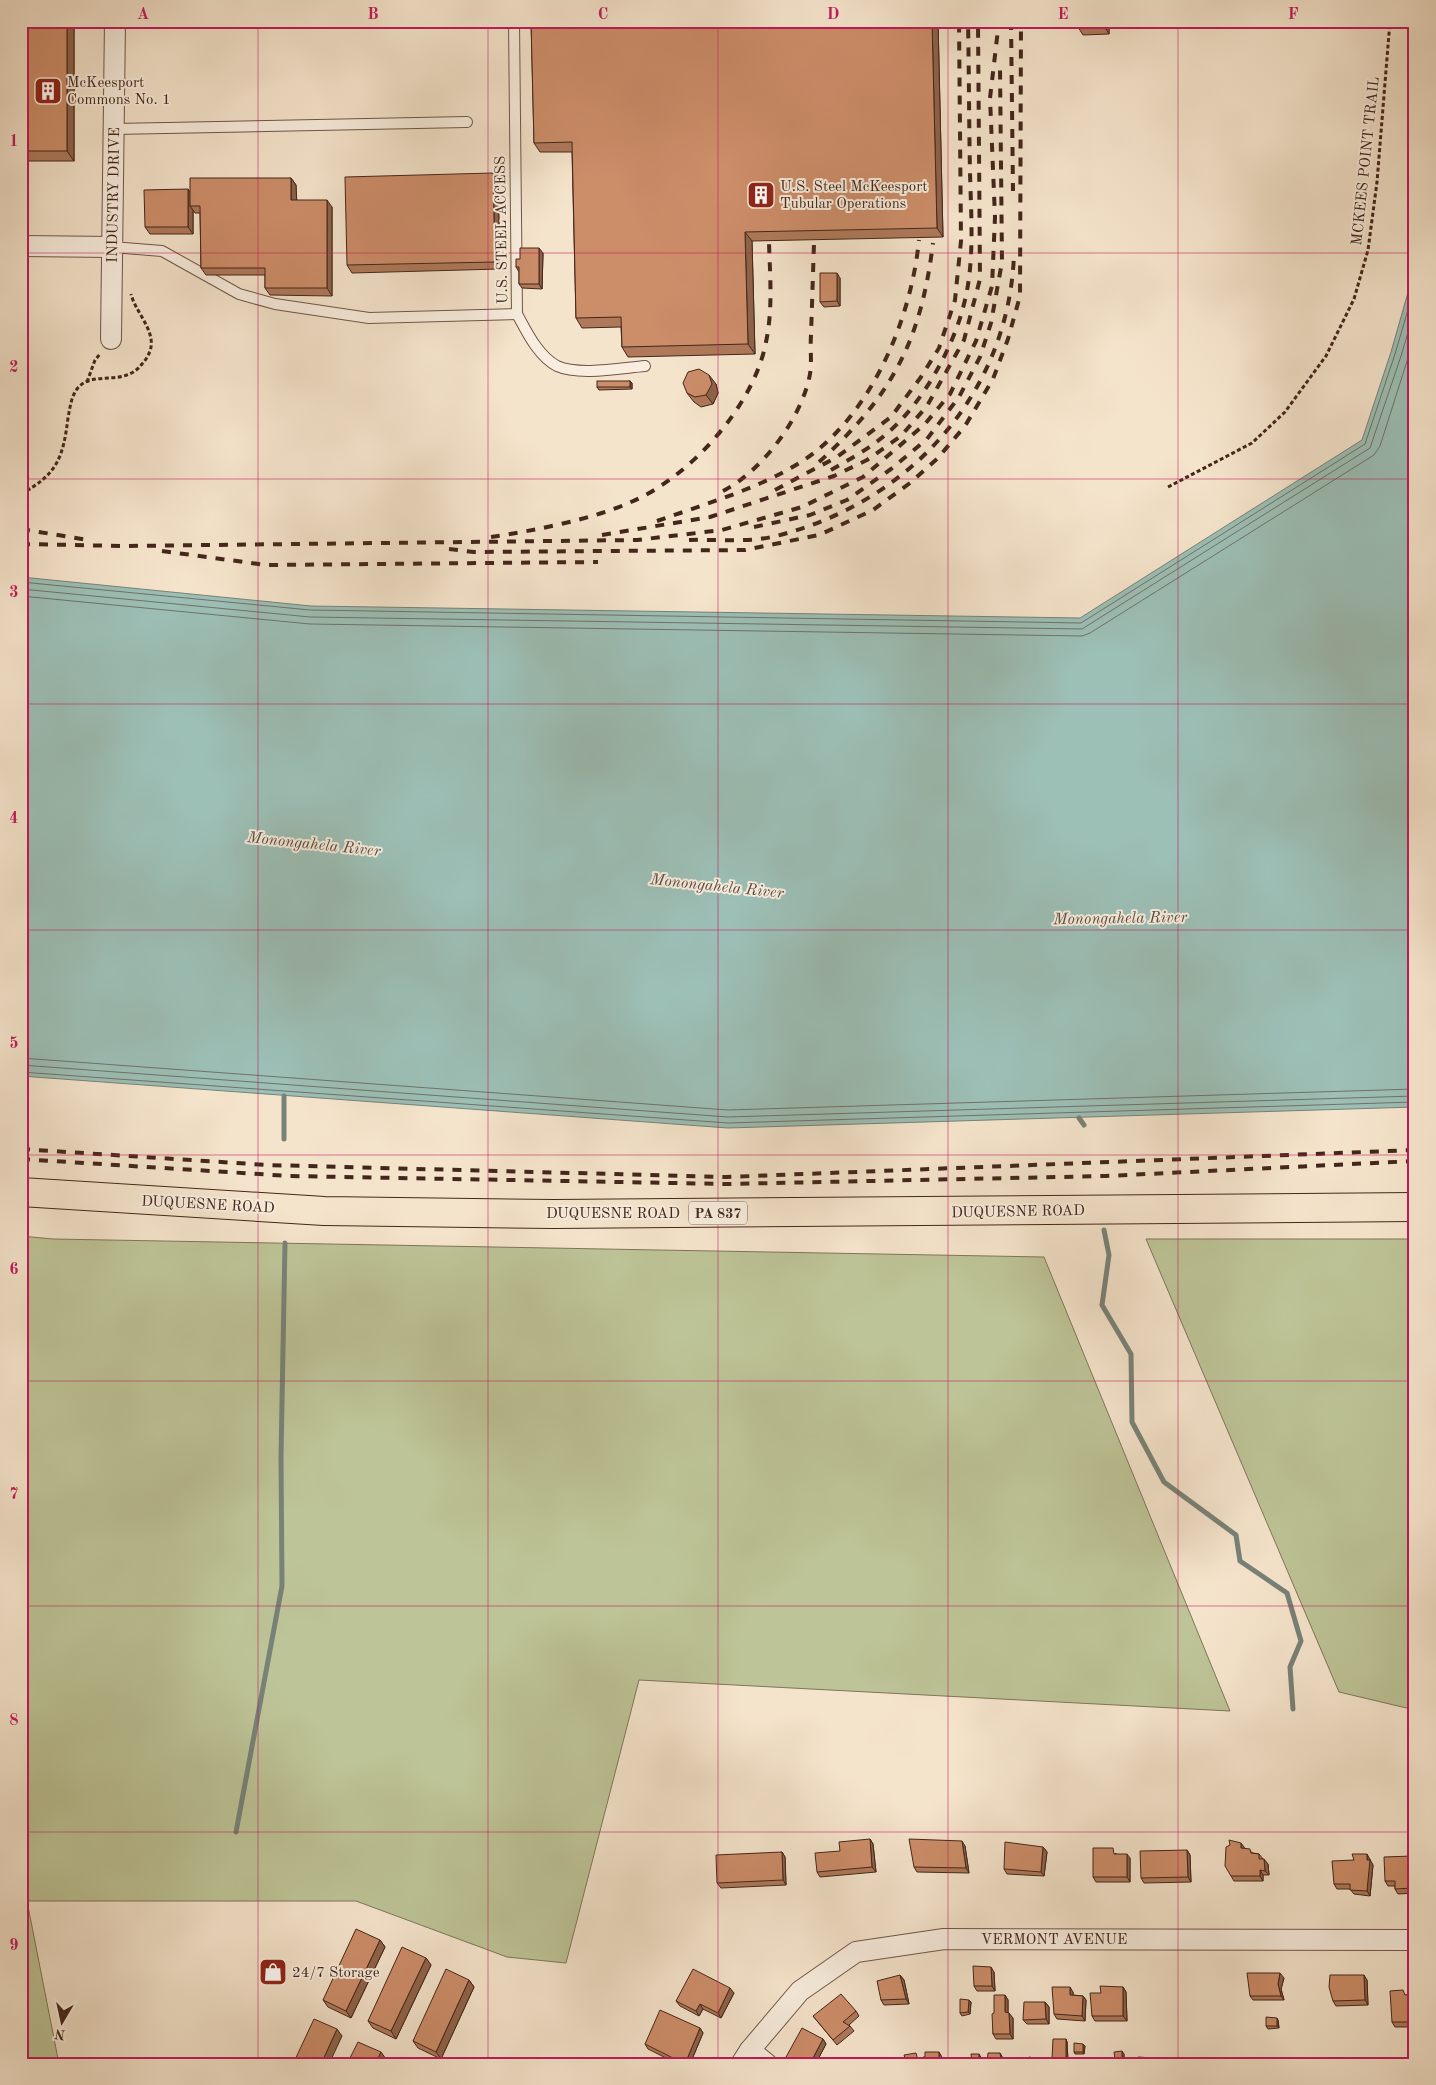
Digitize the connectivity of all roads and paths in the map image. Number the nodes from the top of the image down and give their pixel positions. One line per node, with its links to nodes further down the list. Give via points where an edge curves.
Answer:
1 (115, 21): 5 (street, INDUSTRY DRIVE)
2 (514, 21): 8 (lane, U.S. STEEL ACCESS)
3 (1390, 21): 12 (path, MCKEES POINT TRAIL, via 1377,182 1368,250 1354,299 1326,356 1285,412 1252,443)
4 (468, 122): 5 (lane)
5 (114, 129): 7 (street, INDUSTRY DRIVE)
6 (21, 246): 7 (street)
7 (112, 247): 8 (lane, via 162,251 239,294 275,304 369,318); 9 (street, INDUSTRY DRIVE)
8 (518, 314): 10 (lane, U.S. STEEL ACCESS, via 534,344 556,365 574,370)
9 (111, 339): 11 (path, via 95,360)
10 (645, 366)
11 (87, 382)
12 (1168, 487)
13 (21, 1192): 14 (main road, DUQUESNE ROAD / PA 837, via 324,1211 554,1214)
14 (1415, 1207)
15 (1415, 1940): 16 (street, VERMONT AVENUE, via 944,1939 856,1952 800,1991)
16 (745, 2057): 17 (street)
17 (767, 2064)

